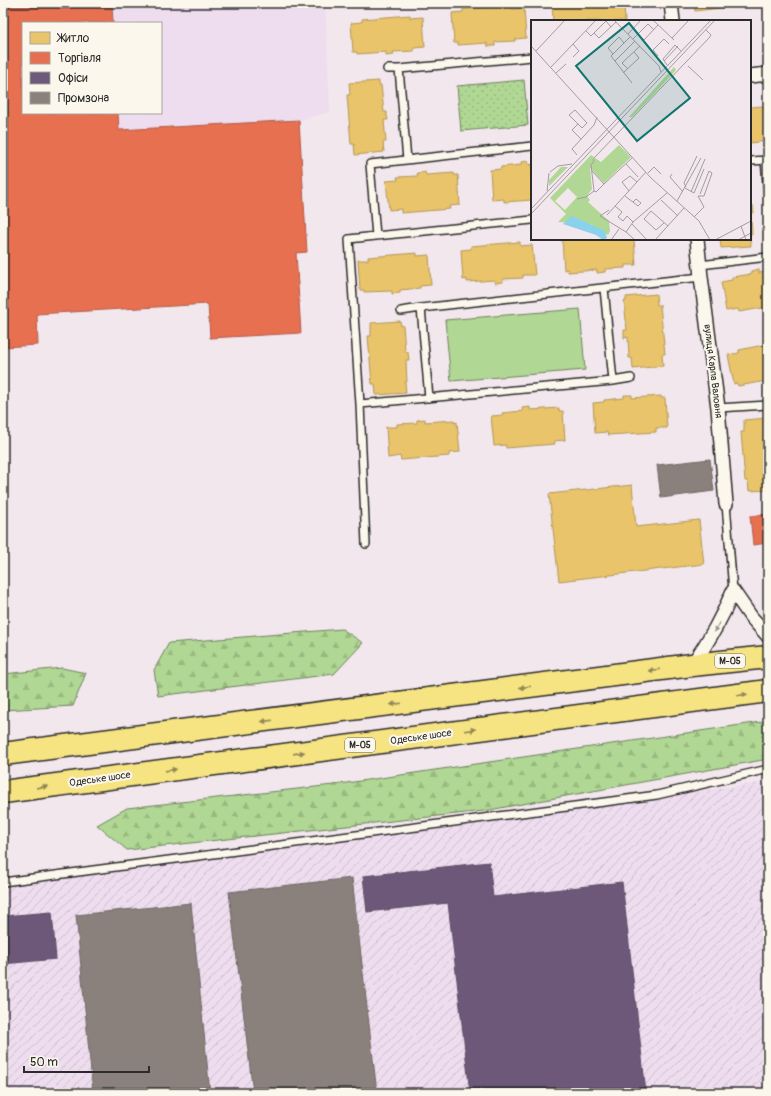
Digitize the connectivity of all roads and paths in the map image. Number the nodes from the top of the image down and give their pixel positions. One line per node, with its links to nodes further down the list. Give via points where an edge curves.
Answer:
1 (671, 3): 2 (street)
2 (673, 20)
3 (531, 57): 5 (lane)
4 (387, 69): 5 (lane)
5 (399, 69): 9 (lane)
6 (768, 74): 7 (street)
7 (751, 76)
8 (531, 146): 9 (lane)
9 (407, 160): 14 (lane, via 370,164)
10 (766, 160): 11 (lane); 12 (lane)
11 (751, 161)
12 (768, 194)
13 (531, 220): 14 (lane)
14 (376, 236): 24 (lane, via 349,239)
15 (697, 240): 17 (street, вулиця Карпа Валовня)
16 (768, 257): 17 (lane)
17 (700, 271): 18 (lane); 26 (street, вулиця Карпа Валовня)
18 (604, 288): 19 (lane); 22 (lane)
19 (421, 308): 20 (lane); 23 (lane)
20 (401, 311)
21 (631, 378): 22 (lane)
22 (613, 381): 23 (lane)
23 (429, 398): 24 (lane)
24 (360, 404): 28 (lane)
25 (768, 406): 26 (lane)
26 (718, 408): 27 (street, вулиця Карпа Валовня)
27 (726, 504): 29 (lane)
28 (366, 544)
29 (734, 591): 30 (street, via 751,617); 32 (street, one-way to 32, via 711,637)
30 (768, 636)
31 (768, 657): 32 (highway, М-05)
32 (692, 665): 34 (highway, М-05, one-way to 34)
33 (768, 691): 36 (highway, Одеське шосе / М-05, one-way to 33)
34 (3, 754)
35 (768, 769): 37 (lane, via 657,795)
36 (3, 792)
37 (3, 882)

